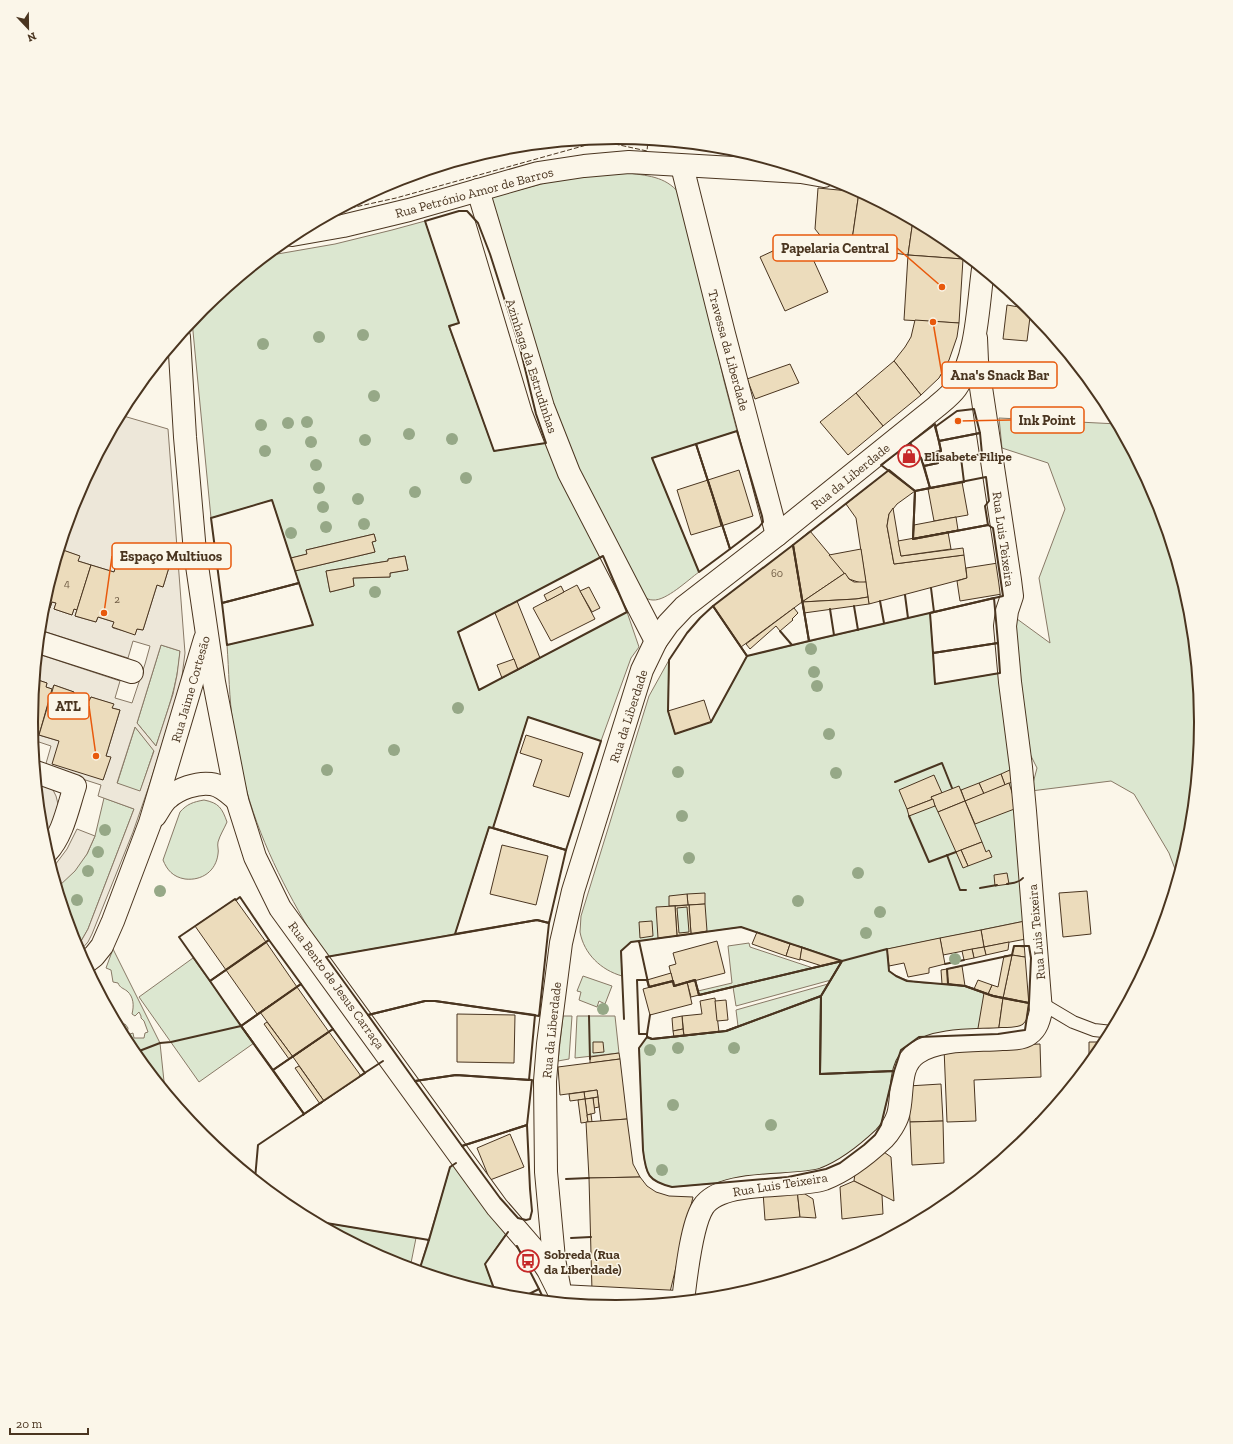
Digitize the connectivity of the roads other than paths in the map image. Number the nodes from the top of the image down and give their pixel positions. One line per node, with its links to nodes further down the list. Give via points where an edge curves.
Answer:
1 (682, 166): 2 (street, Rua Petrónio Amor de Barros); 3 (street, Rua Petrónio Amor de Barros, via 629,162 584,166 538,173); 8 (street, Travessa da Liberdade)
2 (794, 172)
3 (478, 190): 4 (street, Rua Petrónio Amor de Barros, via 409,210); 10 (street, Azinhaga da Estrudinhas, via 546,414 569,473)
4 (310, 232)
5 (982, 274): 6 (street, Rua da Liberdade)
6 (975, 327): 8 (street, Rua da Liberdade, via 972,352 965,373 955,389); 18 (street, Rua Luis Teixeira, via 977,361 1012,596 1005,626 1026,811)
7 (179, 344): 9 (street, Rua Jaime Cortesão, via 195,552)
8 (777, 535): 10 (street, Rua da Liberdade, via 684,607)
9 (208, 631): 14 (street, Rua Bento de Jesus Carraça, via 214,682); 15 (street, Rua Jaime Cortesão)
10 (656, 641): 22 (street, Rua da Liberdade, via 642,670 573,891 561,943 545,1081 546,1172 554,1258)
11 (43, 643): 12 (street)
12 (132, 672)
13 (40, 774): 16 (street, via 75,786)
14 (237, 800): 15 (street, Rua Jaime Cortesão, via 225,789 212,784 198,784 182,789 167,798); 21 (street, Rua Bento de Jesus Carraça, via 255,857 280,908 497,1207 536,1252)
15 (150, 823): 17 (street, Rua Jaime Cortesão, via 102,946)
16 (52, 846)
17 (90, 959)
18 (1041, 1003): 19 (lane, via 1080,1025); 20 (street, Rua Luis Teixeira, via 1037,1024 1028,1035 1012,1039 951,1042 915,1054 903,1074 898,1115 885,1137 842,1171 823,1179 763,1185 734,1190 714,1197 704,1206 697,1222)
19 (1105, 1031)
20 (684, 1297)
21 (561, 1298)
22 (562, 1298)

